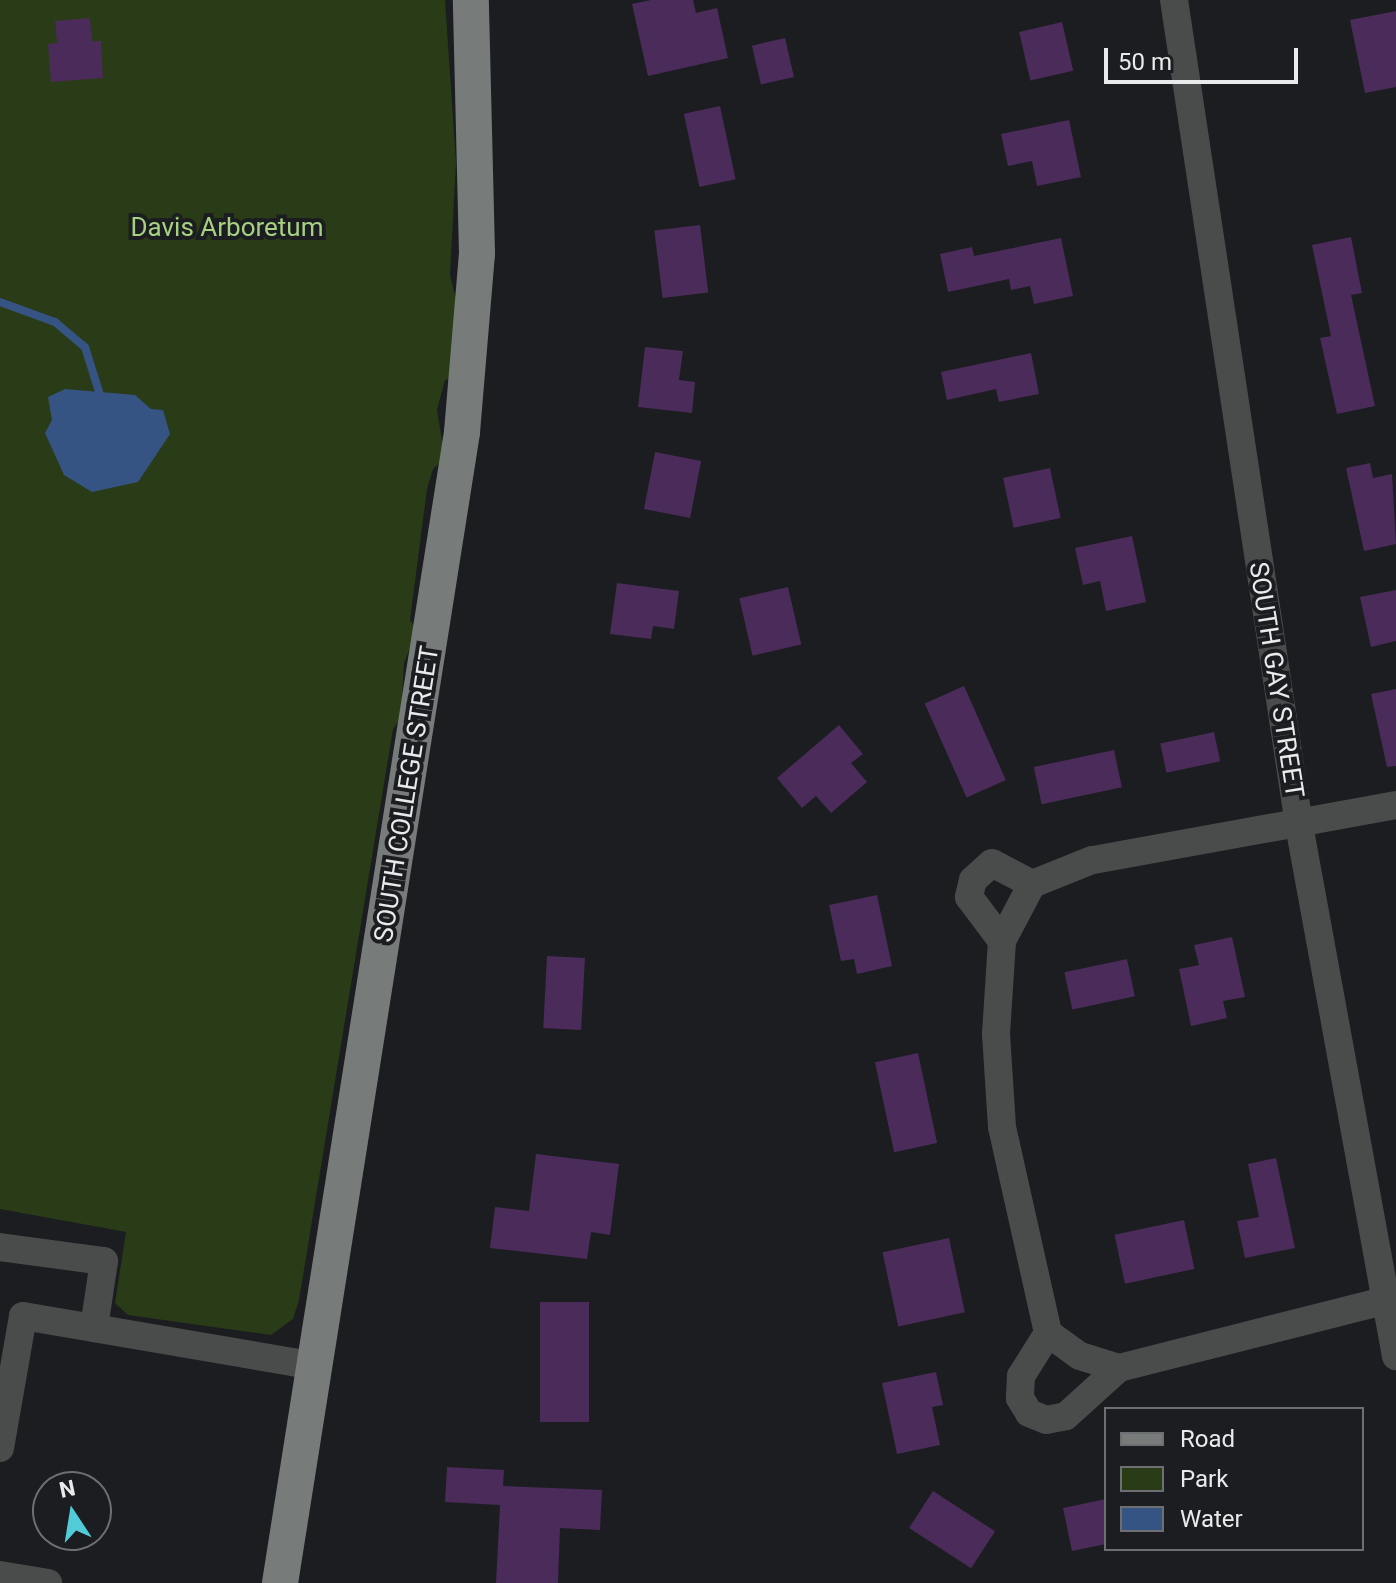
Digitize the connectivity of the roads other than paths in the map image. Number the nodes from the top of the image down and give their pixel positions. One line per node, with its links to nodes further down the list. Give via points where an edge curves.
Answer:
1 (471, 0): 12 (main road, SOUTH COLLEGE STREET, via 477,74 477,253 462,432)
2 (1174, 0): 4 (street, SOUTH GAY STREET)
3 (1396, 805): 4 (street)
4 (1299, 825): 5 (street, via 1092,860); 8 (street, SOUTH GAY STREET)
5 (1032, 884): 6 (street); 6 (street, via 992,863 973,880 969,897)
6 (1002, 941): 10 (street, via 996,1034 1002,1127)
7 (0, 1247): 9 (street, via 104,1261)
8 (1390, 1300): 11 (street, SOUTH GAY STREET); 13 (street)
9 (94, 1328): 12 (street); 14 (street, via 23,1316)
10 (1048, 1333): 13 (street, via 1080,1356); 13 (street, via 1021,1376 1020,1398 1029,1413 1046,1420 1066,1416)
11 (1396, 1356)
12 (315, 1366): 17 (main road, SOUTH COLLEGE STREET)
13 (1119, 1368)
14 (0, 1448)
15 (0, 1575): 16 (street)
16 (48, 1583)
17 (280, 1583)

